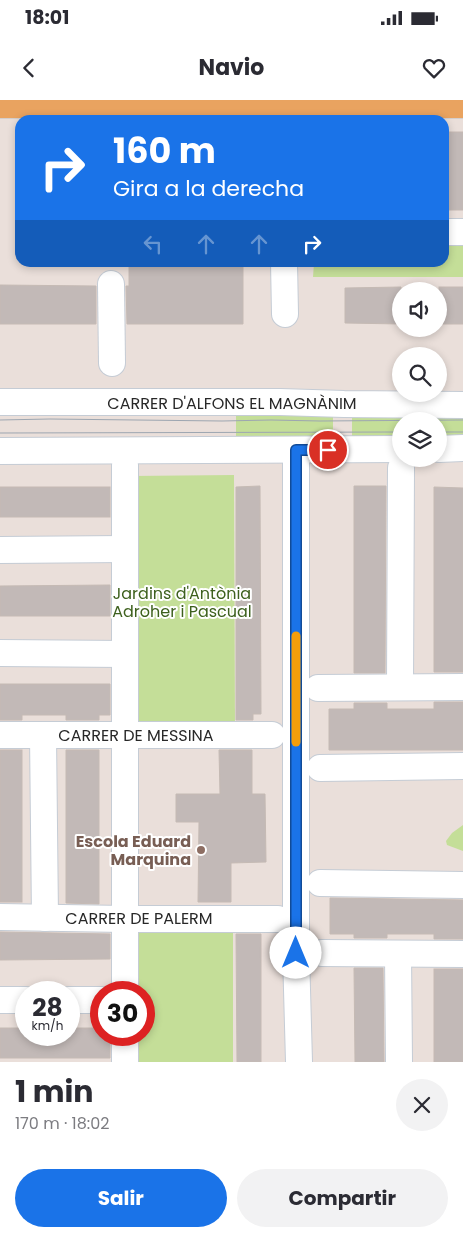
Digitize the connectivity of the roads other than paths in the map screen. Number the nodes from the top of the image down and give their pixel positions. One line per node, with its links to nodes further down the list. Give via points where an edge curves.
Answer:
1 (0, 104): 3 (main road)
2 (463, 104): 4 (main road)
3 (27, 112): 4 (main road)
4 (279, 112)
5 (449, 232): 6 (street)
6 (463, 232)
7 (284, 267): 9 (street)
8 (111, 284): 10 (street)
9 (284, 314)
10 (112, 363)
11 (0, 402): 12 (street, CARRER D'ALFONS EL MAGNÀNIM)
12 (463, 405)
13 (463, 448): 14 (street)
14 (447, 449)
15 (296, 450): 16 (street); 17 (street); 47 (street)
16 (0, 451)
17 (392, 458)
18 (125, 465): 20 (street)
19 (401, 467): 24 (street)
20 (125, 549): 21 (street); 23 (street)
21 (0, 550)
22 (0, 653): 23 (street)
23 (125, 654): 30 (street)
24 (400, 687): 25 (street); 26 (street)
25 (318, 688)
26 (463, 688)
27 (0, 735): 28 (street, CARRER DE MESSINA)
28 (44, 735): 30 (street, CARRER DE MESSINA); 36 (street)
29 (272, 735): 30 (street, CARRER DE MESSINA)
30 (125, 736): 37 (street)
31 (463, 766): 32 (street)
32 (320, 768)
33 (320, 883): 34 (street)
34 (463, 885)
35 (0, 917): 36 (street, CARRER DE PALERM)
36 (44, 918): 37 (street, CARRER DE PALERM)
37 (125, 919): 38 (street, CARRER DE PALERM); 42 (street)
38 (278, 919)
39 (322, 953): 40 (street)
40 (398, 954): 41 (street); 48 (street)
41 (463, 954)
42 (125, 981)
43 (0, 1000): 44 (street)
44 (15, 1000)
45 (124, 1046): 46 (street)
46 (124, 1062)
47 (299, 1062)
48 (399, 1062)

